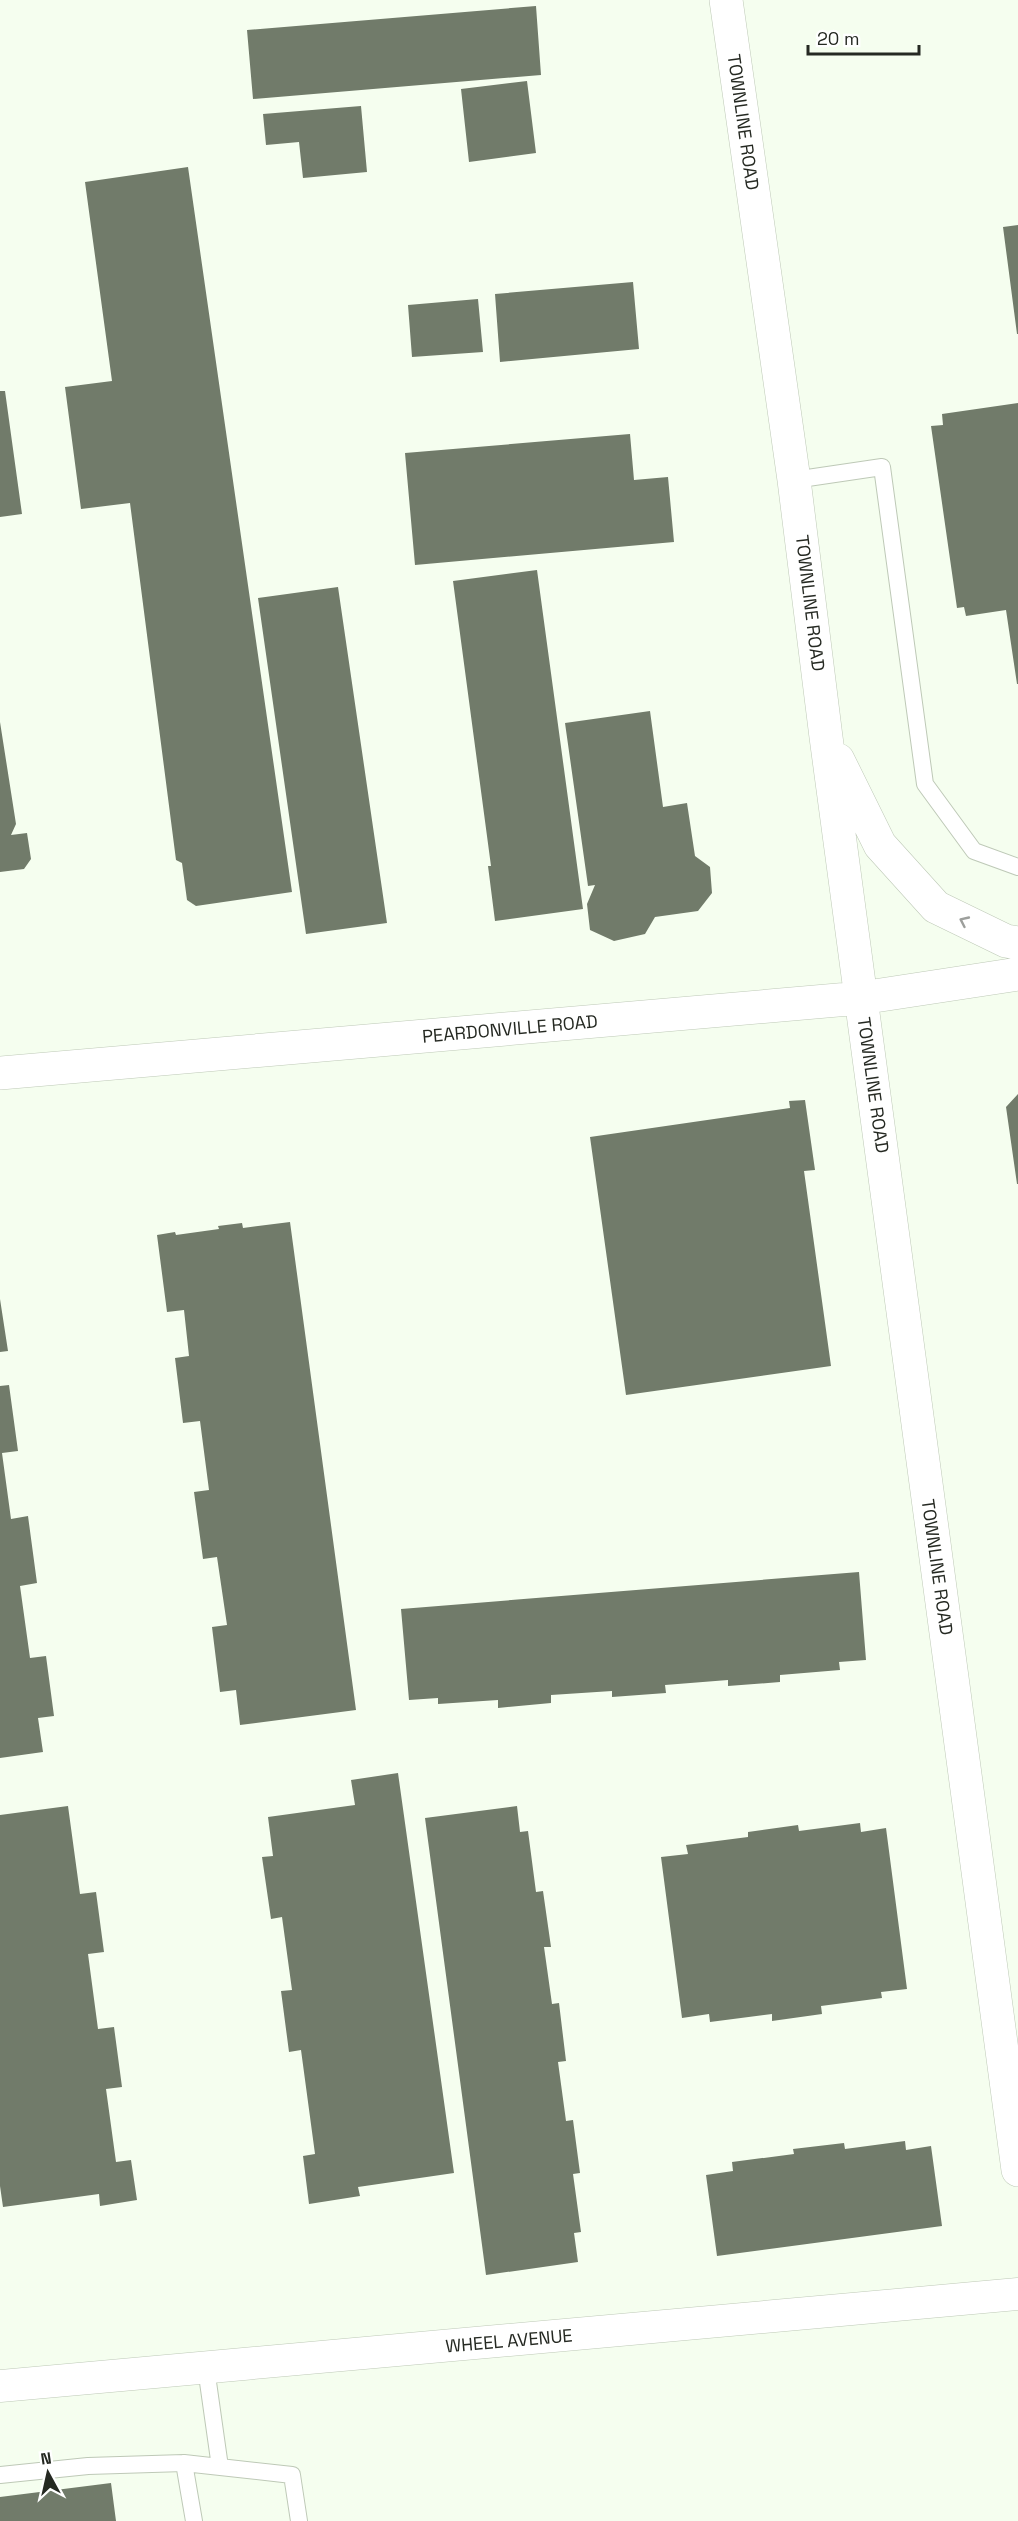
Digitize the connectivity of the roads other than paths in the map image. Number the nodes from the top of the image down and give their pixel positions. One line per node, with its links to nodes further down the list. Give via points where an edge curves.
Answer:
1 (726, 0): 2 (street, TOWNLINE ROAD)
2 (794, 480): 3 (street, TOWNLINE ROAD); 4 (lane, via 882,467 925,784 974,851)
3 (826, 737): 5 (street, one-way to 3, via 936,907 880,845); 7 (street, TOWNLINE ROAD)
4 (1018, 867)
5 (1018, 943)
6 (1018, 974): 7 (street, PEARDONVILLE ROAD)
7 (861, 998): 8 (street, PEARDONVILLE ROAD); 9 (street, TOWNLINE ROAD)
8 (0, 1073)
9 (1018, 2170)
10 (1018, 2294): 11 (street, WHEEL AVENUE)
11 (207, 2368): 12 (street, WHEEL AVENUE); 14 (lane)
12 (0, 2386)
13 (184, 2463): 14 (lane); 15 (lane, via 88,2466); 16 (lane)
14 (220, 2467): 17 (lane, via 292,2475)
15 (0, 2475)
16 (194, 2521)
17 (299, 2521)

